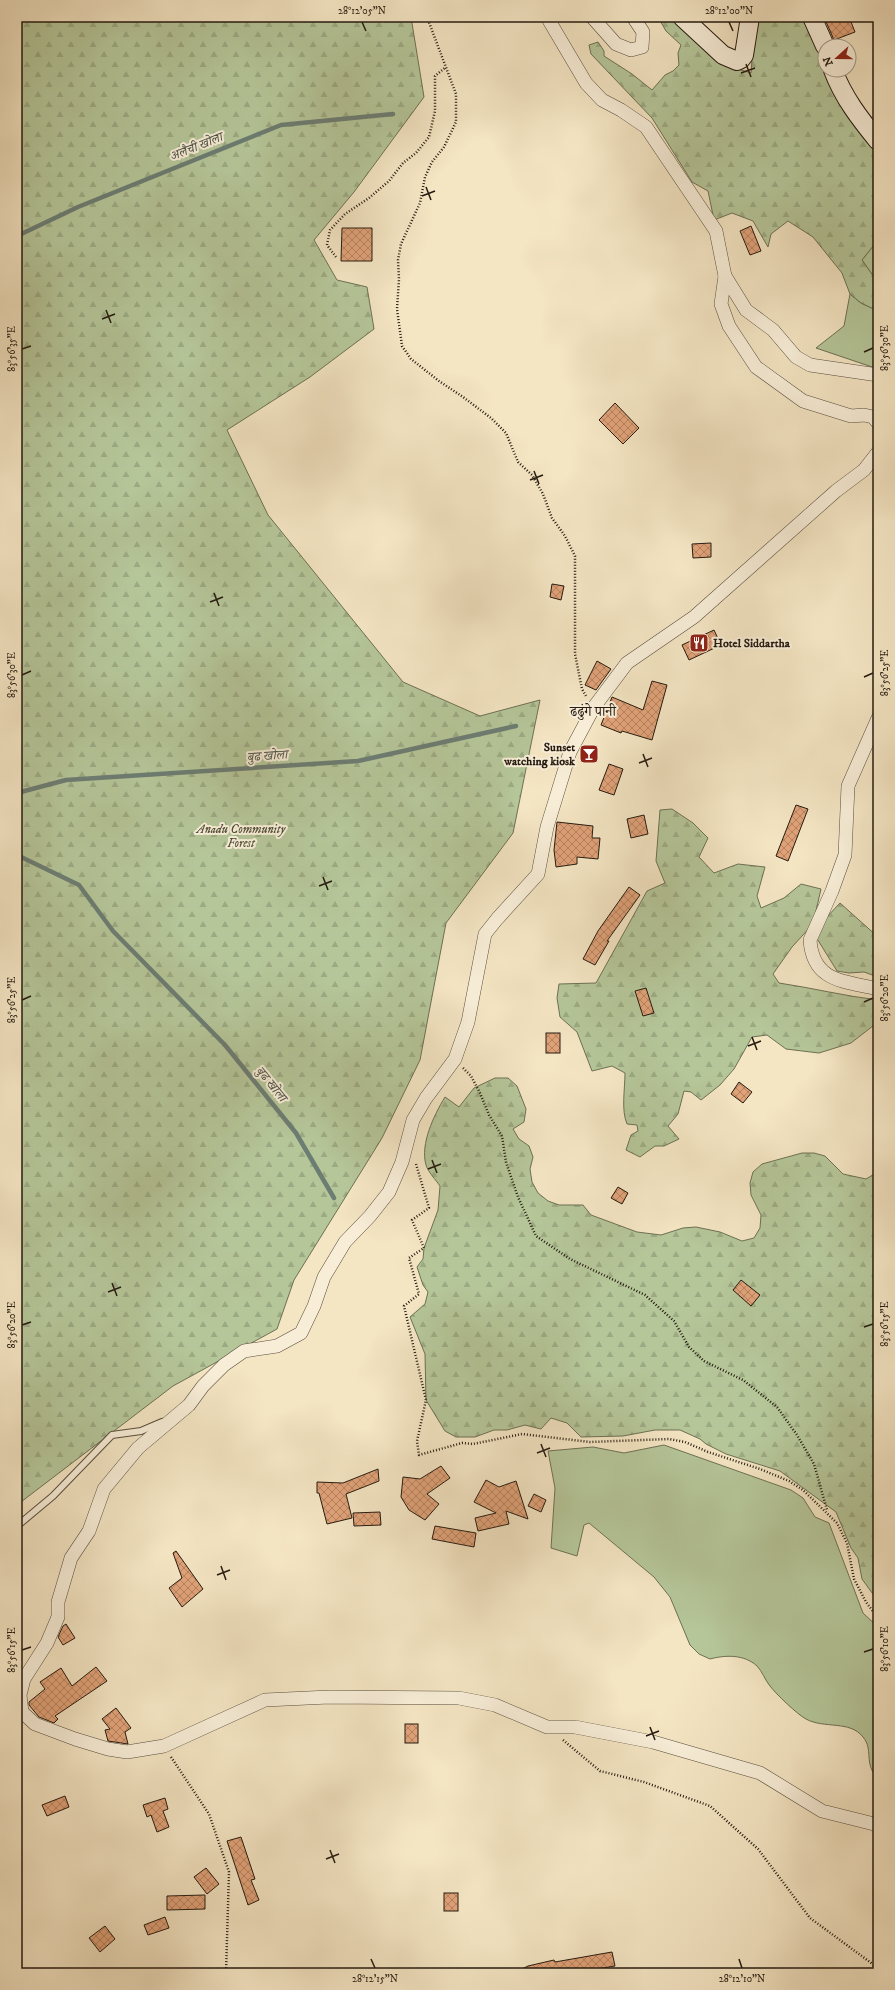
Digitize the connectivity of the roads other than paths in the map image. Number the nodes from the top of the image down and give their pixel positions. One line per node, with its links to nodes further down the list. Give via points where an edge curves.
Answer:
1 (547, 17): 10 (street, via 586,83 602,100 646,127 716,231)
2 (592, 17): 3 (street, via 616,44 631,50 642,47 643,32)
3 (633, 17)
4 (682, 17): 5 (main road, via 724,55 737,61 744,55)
5 (750, 17)
6 (812, 17): 7 (main road)
7 (821, 38)
8 (836, 78): 9 (main road, via 857,116)
9 (878, 141)
10 (725, 276): 11 (street, via 746,310 773,330 796,357 810,366); 12 (street, via 721,304 729,326 756,367 802,401 851,416 873,417)
11 (878, 375)
12 (878, 423)
13 (878, 452): 16 (street, via 864,470 836,491 694,617 627,664 594,708 570,752 547,828 538,874 485,934 468,1022 455,1059 413,1120 402,1162 388,1192 370,1216 344,1242 324,1277 301,1333 277,1346 244,1351 224,1365)
14 (878, 718): 15 (street, via 848,786 845,855 810,940 820,969 829,977)
15 (878, 988)
16 (176, 1416): 17 (lane, via 141,1431 112,1435 53,1496); 18 (street, via 138,1448 104,1490 89,1531 71,1558 58,1602 58,1617 47,1643 24,1679 20,1695 22,1712 36,1724 75,1739 127,1752 164,1746 264,1700 329,1697 459,1698 495,1705 547,1727 575,1727 653,1742 760,1773 822,1811)
17 (17, 1526)
18 (878, 1825)

